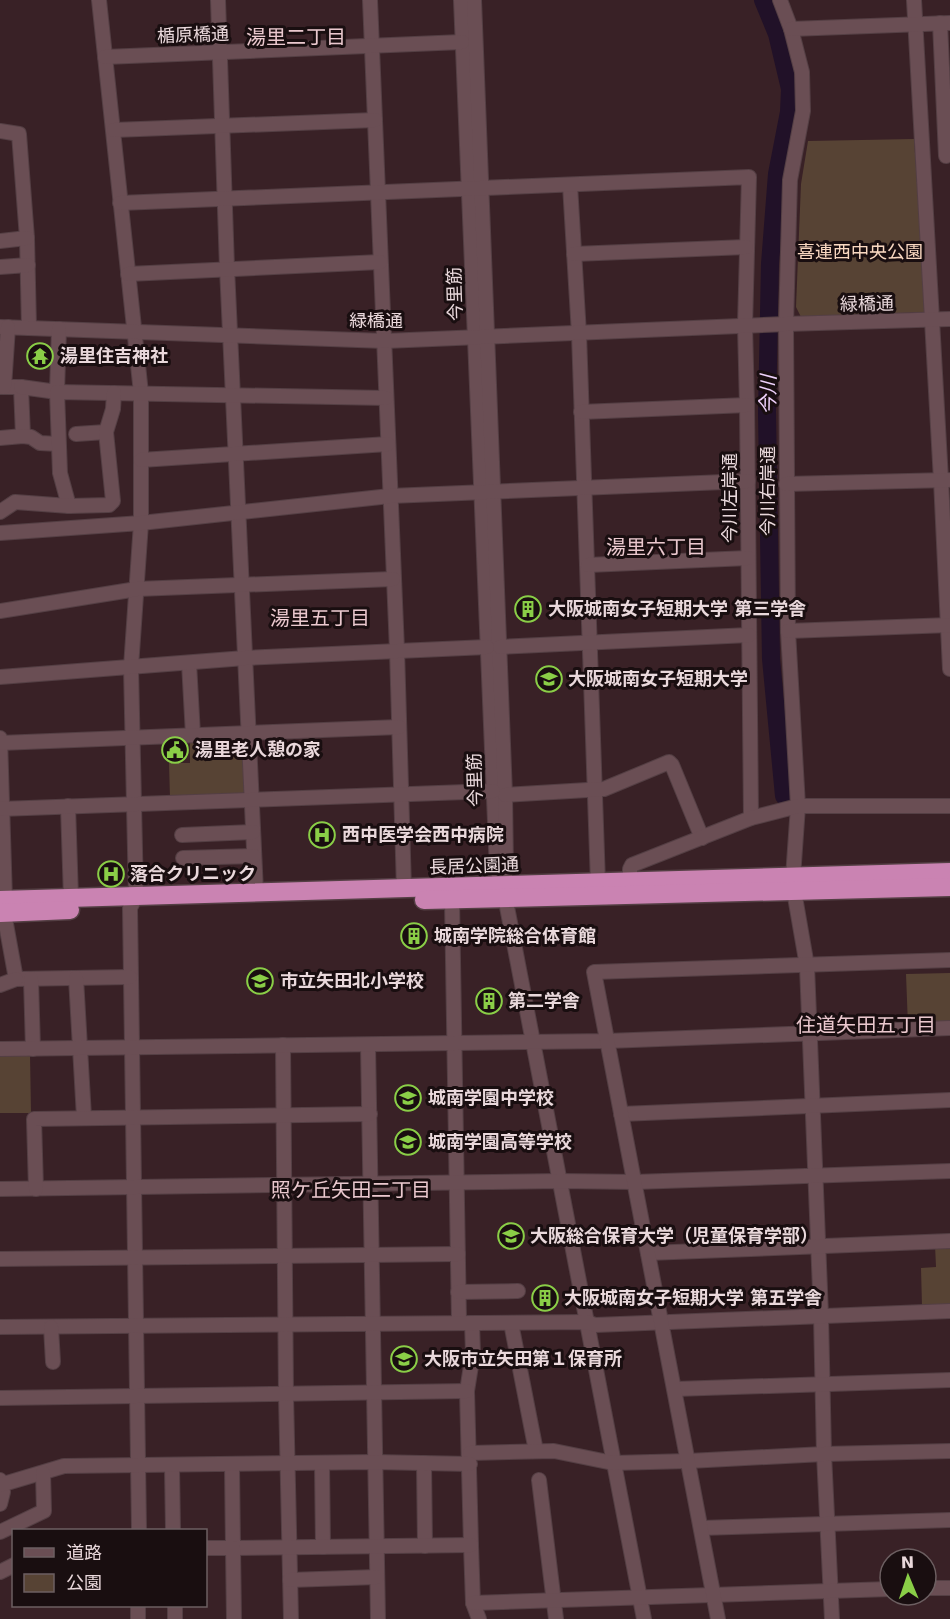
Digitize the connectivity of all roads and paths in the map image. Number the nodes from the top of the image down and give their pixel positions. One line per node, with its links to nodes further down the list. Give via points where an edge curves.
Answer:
1 (99, 0): 14 (street)
2 (218, 0): 13 (street)
3 (370, 0): 12 (street)
4 (461, 0): 11 (street, 今里筋)
5 (474, 0): 22 (street, 今里筋)
6 (780, 0): 10 (street, 今川右岸通)
7 (914, 0): 8 (street)
8 (914, 23): 9 (street); 10 (street); 20 (street)
9 (945, 23): 19 (street)
10 (791, 29): 37 (street, 今川右岸通, via 802,72 803,111 790,180)
11 (462, 42): 12 (street, 楯原橋通); 22 (street, 今里筋)
12 (372, 46): 13 (street, 楯原橋通); 15 (street)
13 (221, 52): 14 (street, 楯原橋通); 16 (street)
14 (105, 57): 17 (street)
15 (375, 120): 16 (street); 23 (street)
16 (223, 126): 17 (street); 24 (street)
17 (114, 130): 25 (street)
18 (0, 131): 26 (street, via 19,134)
19 (948, 155): 20 (street)
20 (922, 157): 36 (street)
21 (570, 185): 22 (street); 28 (street, 今川左岸通, via 749,177); 29 (street)
22 (475, 189): 23 (street); 45 (street, 今里筋)
23 (378, 193): 24 (street); 30 (street)
24 (226, 199): 25 (street); 33 (street)
25 (120, 203): 34 (street)
26 (27, 238): 27 (street); 31 (street)
27 (0, 240)
28 (746, 247): 29 (street); 38 (street, 今川左岸通)
29 (574, 254): 43 (street)
30 (380, 262): 33 (street); 46 (street)
31 (28, 265): 32 (street); 40 (street)
32 (0, 267)
33 (228, 268): 34 (street); 44 (street)
34 (128, 274): 42 (street)
35 (950, 319): 36 (street, 緑橋通)
36 (931, 320): 37 (street, 緑橋通); 64 (street)
37 (786, 324): 38 (street, 緑橋通); 66 (street, 今川右岸通)
38 (748, 326): 43 (street, 緑橋通); 54 (street, 今川左岸通)
39 (4, 327): 40 (street, 緑橋通); 47 (street)
40 (29, 328): 41 (street, 緑橋通)
41 (59, 329): 42 (street, 緑橋通); 49 (street)
42 (134, 331): 44 (street, 緑橋通); 51 (street)
43 (579, 334): 45 (street, 緑橋通); 55 (street)
44 (231, 335): 46 (street, 緑橋通); 52 (street)
45 (481, 336): 46 (street, 緑橋通); 68 (street, 今里筋)
46 (384, 341): 53 (street)
47 (2, 387): 48 (street)
48 (21, 387): 49 (street); 58 (street)
49 (57, 392): 50 (street); 60 (street)
50 (114, 393): 51 (street); 56 (street)
51 (141, 393): 52 (street); 63 (street)
52 (233, 395): 53 (street); 62 (street)
53 (386, 398): 61 (street)
54 (747, 405): 55 (street); 65 (street, 今川左岸通)
55 (581, 412): 67 (street)
56 (106, 432): 57 (street); 70 (street, via 113,501 109,506)
57 (76, 434)
58 (23, 436): 59 (street); 60 (street, via 40,443)
59 (0, 438)
60 (58, 444): 70 (street, via 60,473)
61 (388, 444): 62 (street); 69 (street)
62 (236, 455): 63 (street); 72 (street)
63 (141, 460): 73 (street)
64 (946, 480): 66 (street); 81 (street)
65 (748, 481): 67 (street); 75 (street, 今川左岸通)
66 (786, 484): 82 (street, 今川右岸通)
67 (583, 488): 68 (street); 76 (street)
68 (487, 492): 69 (street); 85 (street, 今里筋)
69 (390, 496): 72 (street); 77 (street)
70 (69, 506): 71 (street, via 15,502)
71 (0, 512)
72 (238, 513): 73 (street); 78 (street)
73 (141, 523): 74 (street); 79 (street)
74 (0, 533)
75 (748, 558): 76 (street); 83 (street, 今川左岸通)
76 (588, 565): 84 (street)
77 (393, 579): 78 (street); 86 (street)
78 (243, 585): 79 (street); 87 (street)
79 (136, 589): 80 (street); 89 (street)
80 (0, 610)
81 (949, 625): 82 (street); 90 (street)
82 (788, 630): 104 (street, 今川右岸通)
83 (748, 635): 84 (street); 107 (street, 今川左岸通)
84 (591, 643): 85 (street); 98 (street)
85 (494, 647): 86 (street); 99 (street, 今里筋)
86 (397, 650): 87 (street); 92 (street)
87 (245, 658): 88 (street); 93 (street)
88 (189, 663): 89 (street); 94 (street)
89 (131, 667): 91 (street); 95 (street)
90 (950, 669)
91 (0, 677)
92 (399, 727): 93 (street); 100 (street)
93 (249, 732): 94 (street); 101 (street)
94 (193, 735): 95 (street)
95 (133, 737): 97 (street); 102 (street)
96 (0, 738): 97 (street)
97 (0, 743): 106 (street)
98 (595, 790): 99 (street); 110 (street, via 669,762); 115 (street)
99 (499, 793): 100 (street); 120 (street, 今里筋, via 497,870)
100 (401, 794): 101 (street); 118 (street)
101 (251, 799): 102 (street); 108 (street)
102 (135, 803): 103 (street); 123 (street)
103 (68, 806): 106 (street); 121 (street)
104 (798, 806): 105 (street); 107 (street); 116 (street, 今川右岸通)
105 (950, 806)
106 (1, 809): 124 (street)
107 (751, 819): 110 (street)
108 (254, 832): 109 (street); 111 (street)
109 (182, 835)
110 (702, 838): 114 (street, via 632,865)
111 (254, 856): 112 (street); 119 (street)
112 (183, 858)
113 (950, 872): 116 (highway, 長居公園通)
114 (630, 882): 115 (highway, 長居公園通); 116 (highway, 長居公園通)
115 (598, 883): 120 (highway, 長居公園通)
116 (794, 884): 117 (highway, 長居公園通); 120 (highway, 長居公園通); 126 (street, 今川右岸通)
117 (950, 887)
118 (404, 889): 119 (highway, 長居公園通); 120 (highway, 長居公園通)
119 (256, 892): 123 (highway, 長居公園通)
120 (504, 893): 122 (highway, 長居公園通); 136 (street, 今里筋)
121 (71, 898): 123 (highway, 長居公園通); 124 (highway, 長居公園通)
122 (452, 900): 123 (highway, 長居公園通); 135 (street)
123 (133, 902): 124 (highway, 長居公園通); 127 (street)
124 (2, 906): 129 (street)
125 (950, 960): 126 (street)
126 (807, 966): 133 (street, 今川右岸通); 134 (street, via 594,972)
127 (130, 977): 128 (street); 140 (street)
128 (76, 978): 130 (street); 139 (street)
129 (16, 979): 130 (street); 131 (street)
130 (32, 979): 142 (street)
131 (0, 985)
132 (950, 1028): 133 (street)
133 (809, 1033): 134 (street); 144 (street, 今川右岸通)
134 (607, 1041): 136 (street); 146 (street)
135 (454, 1042): 136 (street); 138 (street); 154 (street)
136 (532, 1042): 152 (street, 今里筋)
137 (284, 1045): 138 (street); 140 (street); 147 (street)
138 (368, 1045): 145 (street)
139 (81, 1048): 140 (street); 142 (street); 149 (street)
140 (131, 1048): 148 (street)
141 (0, 1049): 142 (street)
142 (33, 1049)
143 (950, 1100): 144 (street)
144 (812, 1105): 146 (street); 151 (street, 今川右岸通)
145 (370, 1114): 147 (street); 156 (street)
146 (621, 1114): 153 (street)
147 (284, 1115): 148 (street); 155 (street)
148 (132, 1116): 149 (street); 157 (street)
149 (84, 1117): 159 (street, via 34,1119)
150 (950, 1170): 151 (street)
151 (815, 1175): 153 (street); 161 (street, 今川右岸通)
152 (560, 1181): 153 (street); 154 (street); 176 (street, 今里筋)
153 (635, 1182): 162 (street)
154 (455, 1183): 156 (street); 164 (street)
155 (285, 1184): 156 (street); 157 (street); 165 (street)
156 (371, 1184): 163 (street)
157 (133, 1187): 159 (street); 166 (street)
158 (0, 1189): 159 (street)
159 (36, 1189)
160 (950, 1241): 161 (street)
161 (818, 1246): 162 (street); 171 (street, 今川右岸通)
162 (648, 1252): 172 (street)
163 (371, 1254): 164 (street); 165 (street); 173 (street)
164 (458, 1254): 169 (street)
165 (285, 1255): 166 (street); 177 (street)
166 (133, 1257): 167 (street); 178 (street)
167 (0, 1258)
168 (518, 1291): 169 (street)
169 (458, 1292): 174 (street)
170 (950, 1311): 171 (street)
171 (821, 1315): 172 (street); 183 (street, 今川右岸通)
172 (662, 1322): 176 (street); 184 (street)
173 (372, 1323): 174 (street); 177 (street); 186 (street)
174 (465, 1323): 175 (street); 185 (street, via 473,1353)
175 (511, 1323): 176 (street); 190 (street)
176 (586, 1323): 199 (street, 今里筋)
177 (286, 1325): 178 (street); 187 (street)
178 (135, 1326): 180 (street); 188 (street)
179 (0, 1327): 180 (street)
180 (51, 1327): 181 (street)
181 (53, 1362)
182 (950, 1380): 183 (street)
183 (822, 1383): 184 (street); 192 (street, 今川右岸通)
184 (675, 1389): 194 (street)
185 (467, 1391): 186 (street); 193 (street)
186 (373, 1394): 187 (street); 195 (street)
187 (286, 1395): 188 (street); 196 (street)
188 (136, 1396): 189 (street); 201 (street)
189 (0, 1398)
190 (536, 1451): 193 (street); 199 (street)
191 (950, 1451): 192 (street)
192 (824, 1454): 194 (street); 208 (street, 今川右岸通)
193 (470, 1458): 198 (street); 213 (street)
194 (689, 1461): 199 (street); 209 (street)
195 (374, 1462): 197 (street); 198 (street); 214 (street)
196 (288, 1463): 197 (street); 200 (street); 219 (street)
197 (322, 1463): 216 (street)
198 (424, 1463): 215 (street)
199 (614, 1463): 225 (street, 今里筋)
200 (232, 1465): 202 (street); 218 (street)
201 (138, 1466): 202 (street); 203 (street, via 64,1466); 210 (street)
202 (172, 1466): 211 (street)
203 (44, 1473): 205 (street); 212 (street, via 44,1511)
204 (539, 1479): 226 (street)
205 (1, 1484): 206 (street)
206 (0, 1504)
207 (950, 1520): 208 (street)
208 (827, 1524): 209 (street); 223 (street, 今川右岸通)
209 (701, 1528): 224 (street)
210 (139, 1529)
211 (173, 1529)
212 (0, 1532)
213 (471, 1545): 215 (street); 227 (street)
214 (377, 1546): 215 (street); 216 (street); 220 (street)
215 (425, 1546)
216 (323, 1547): 219 (street)
217 (207, 1548): 218 (street)
218 (233, 1548): 219 (street); 228 (street)
219 (290, 1548): 221 (street)
220 (377, 1577): 221 (street); 230 (street)
221 (290, 1580): 229 (street)
222 (878, 1589): 223 (street)
223 (830, 1591): 224 (street); 235 (street, 今川右岸通)
224 (713, 1595): 225 (street); 234 (street)
225 (640, 1597): 226 (street); 233 (street, 今里筋)
226 (554, 1600): 227 (street); 232 (street)
227 (473, 1603): 231 (street)
228 (234, 1619)
229 (291, 1619)
230 (378, 1619)
231 (479, 1619)
232 (556, 1619)
233 (644, 1619)
234 (718, 1619)
235 (832, 1619)

